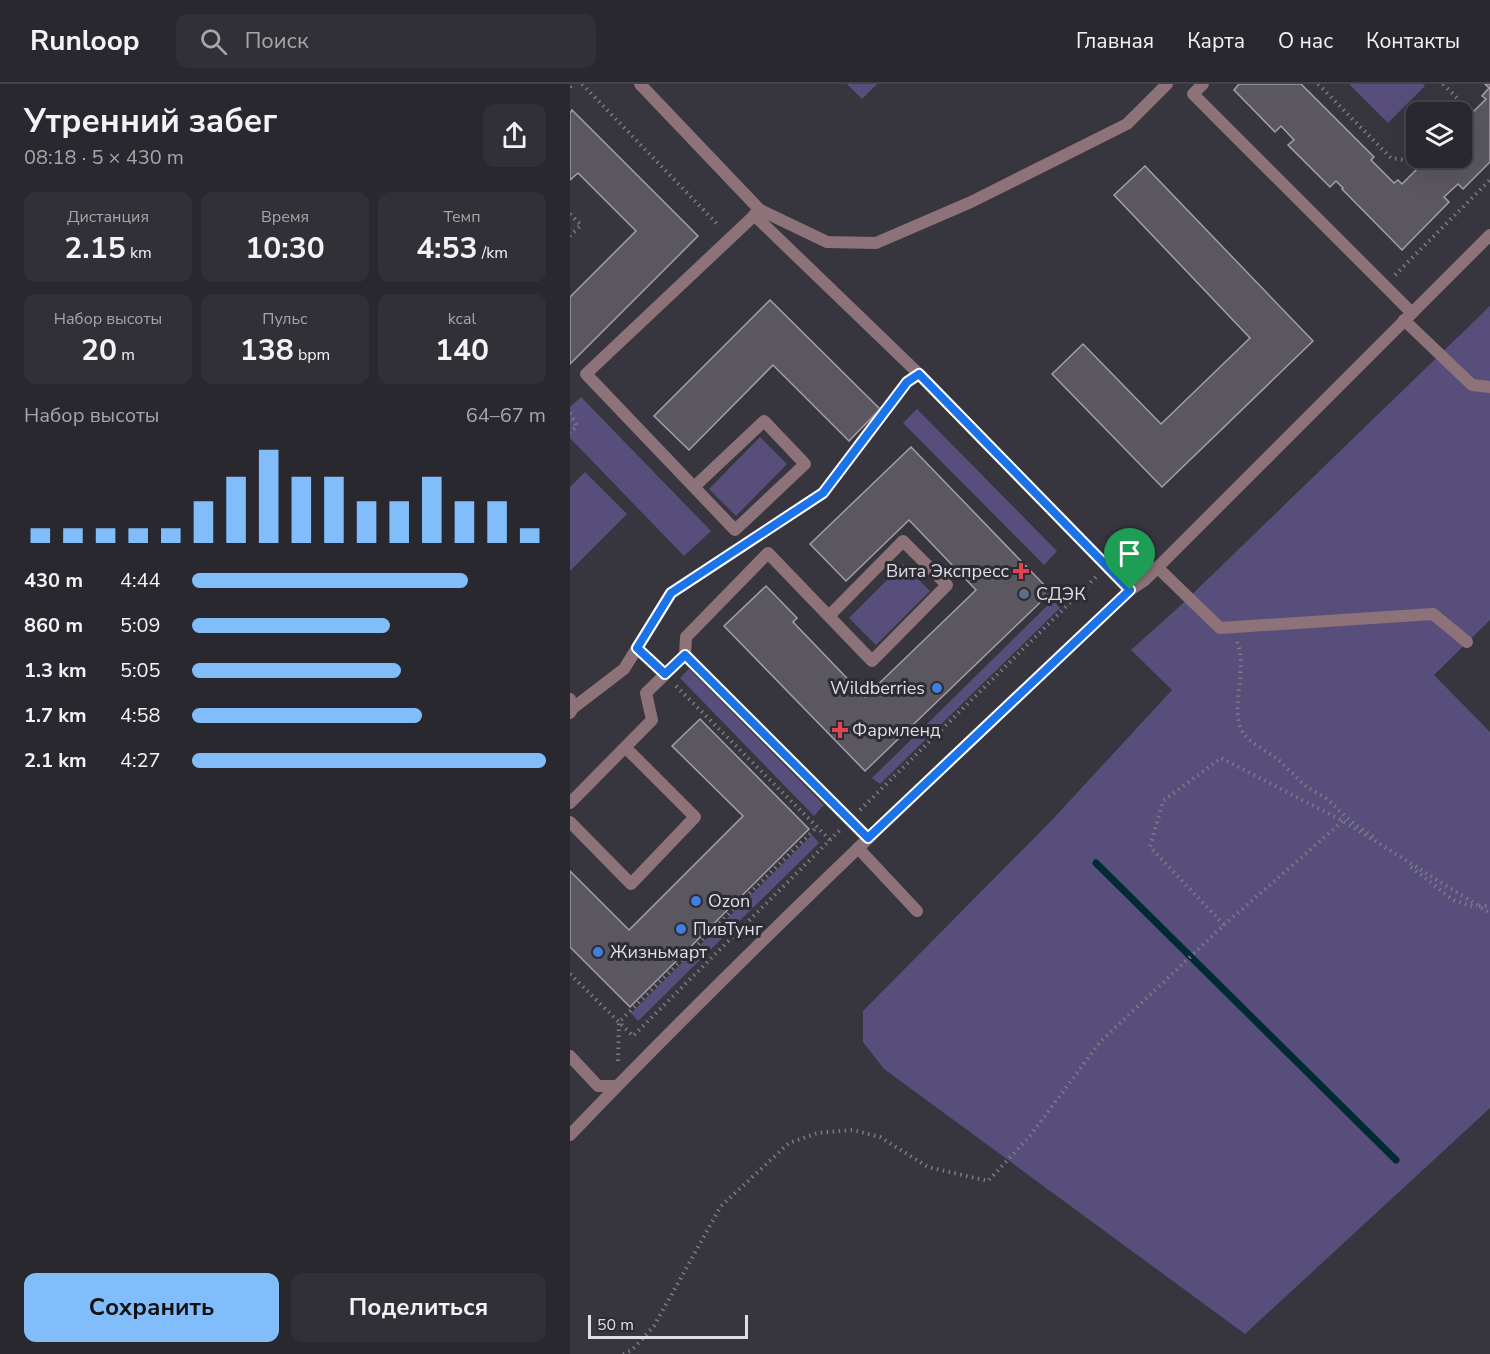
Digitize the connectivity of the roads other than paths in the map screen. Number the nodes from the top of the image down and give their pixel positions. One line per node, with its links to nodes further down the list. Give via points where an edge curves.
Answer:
1 (640, 84): 4 (street)
2 (1167, 84): 4 (street, via 1127,124 971,202 876,243 827,242)
3 (1203, 84): 6 (street, via 1192,94 1384,286)
4 (757, 212): 7 (street); 9 (street, via 586,374)
5 (1490, 235): 6 (street)
6 (1408, 317): 8 (street, via 1472,385); 10 (street)
7 (919, 374): 11 (street); 15 (street, via 907,382 823,493 671,593 624,669)
8 (1490, 387)
9 (694, 487): 9 (street, via 764,421 805,464 735,530)
10 (1157, 567): 11 (street); 13 (street, via 1220,628 1433,614)
11 (1130, 590): 19 (street)
12 (829, 616): 12 (street, via 872,661 947,585 903,541); 14 (street, via 768,553 686,637)
13 (1467, 642)
14 (685, 655): 16 (street, via 646,693 652,720); 19 (street)
15 (570, 712)
16 (626, 748): 17 (street); 18 (street, via 695,817 631,884)
17 (570, 803)
18 (570, 822)
19 (868, 838): 20 (street)
20 (858, 848): 21 (street); 23 (street)
21 (917, 911)
22 (570, 1056): 23 (street, via 598,1086)
23 (618, 1086): 24 (street)
24 (570, 1135)

